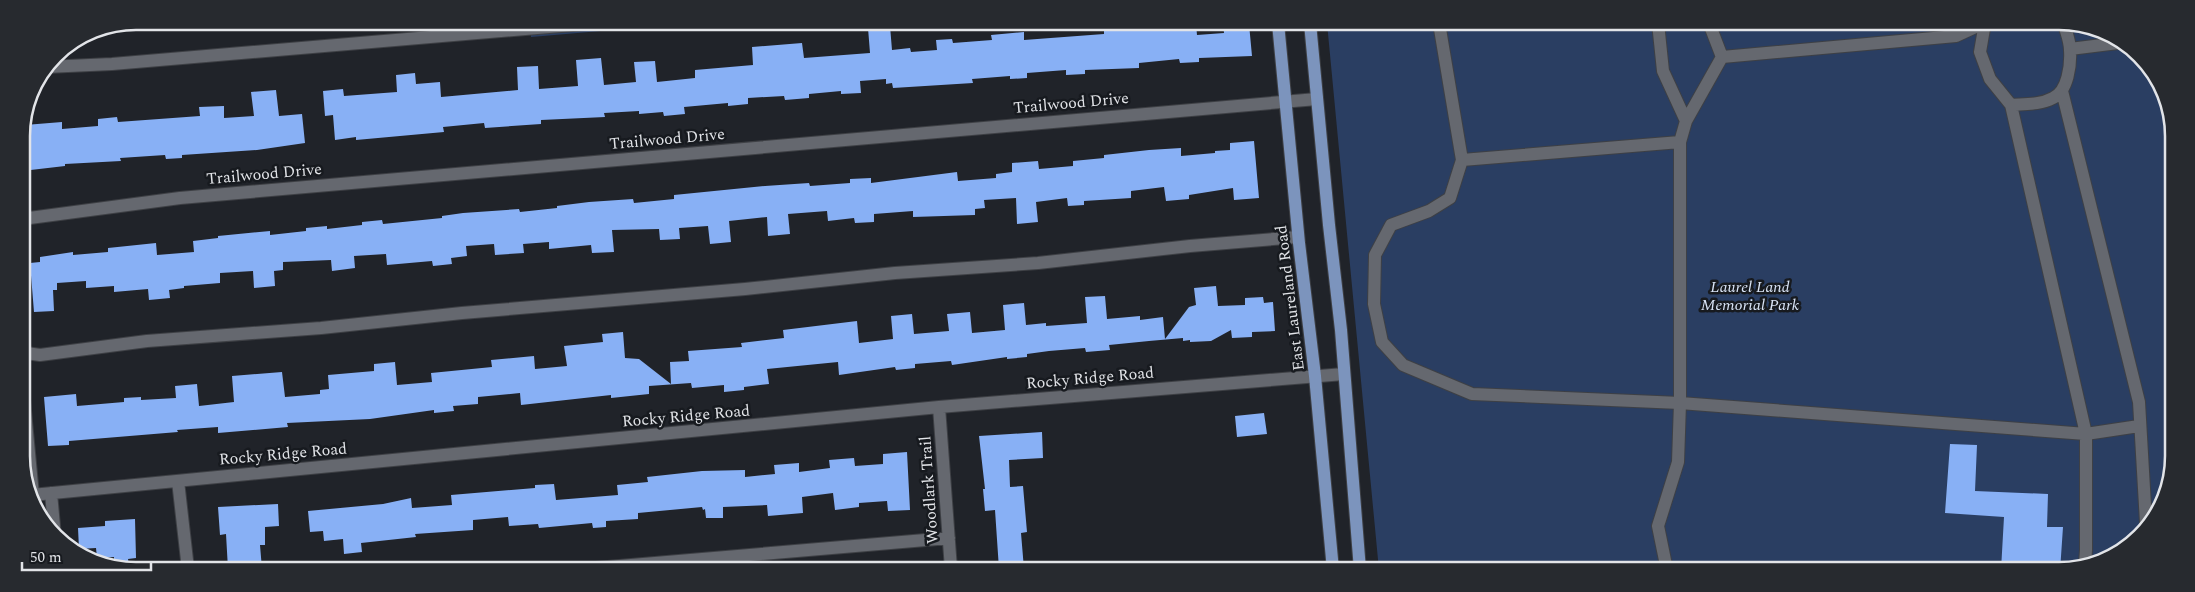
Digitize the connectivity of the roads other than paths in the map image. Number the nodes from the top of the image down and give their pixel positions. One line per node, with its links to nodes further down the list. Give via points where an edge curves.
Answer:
1 (513, 30): 13 (street)
2 (1279, 30): 16 (main road, East Laureland Road)
3 (1311, 30): 15 (main road)
4 (1440, 30): 20 (street)
5 (1659, 30): 18 (street, via 1663,71)
6 (1712, 30): 12 (street)
7 (1969, 30): 12 (street, via 1956,36)
8 (1984, 30): 17 (street, via 1980,52 1990,79)
9 (2066, 31): 11 (street)
10 (2112, 44): 11 (street)
11 (2070, 49): 14 (street)
12 (1722, 57): 18 (street)
13 (57, 66)
14 (2062, 91): 17 (street, via 2055,98 2040,103); 28 (street, via 2139,402)
15 (1317, 99): 16 (street, Trailwood Drive); 24 (main road)
16 (1285, 100): 21 (street, Trailwood Drive, via 180,198); 22 (main road, East Laureland Road)
17 (2011, 105): 29 (street)
18 (1686, 121): 19 (street)
19 (1680, 142): 20 (street); 26 (street)
20 (1462, 160): 26 (street, via 1450,198 1391,225 1375,255 1374,304 1382,342 1403,365 1472,394)
21 (30, 219)
22 (1298, 237): 23 (street, via 321,328 147,341); 25 (main road, East Laureland Road)
23 (30, 356)
24 (1344, 374): 25 (street, Rocky Ridge Road); 41 (main road)
25 (1315, 376): 27 (street, Rocky Ridge Road); 40 (main road, East Laureland Road)
26 (1680, 403): 29 (street); 42 (street, via 1678,462 1658,526)
27 (939, 407): 30 (street, Rocky Ridge Road); 35 (street, Woodlark Trail)
28 (2139, 426): 29 (street); 33 (street)
29 (2086, 434): 36 (street)
30 (178, 481): 31 (street, Rocky Ridge Road); 37 (street)
31 (51, 493): 32 (street, Rocky Ridge Road); 34 (street)
32 (38, 494)
33 (2146, 517)
34 (54, 522)
35 (949, 538): 38 (street); 39 (street, Woodlark Trail)
36 (2085, 558)
37 (187, 562)
38 (666, 562)
39 (951, 562)
40 (1331, 562)
41 (1359, 562)
42 (1665, 562)

